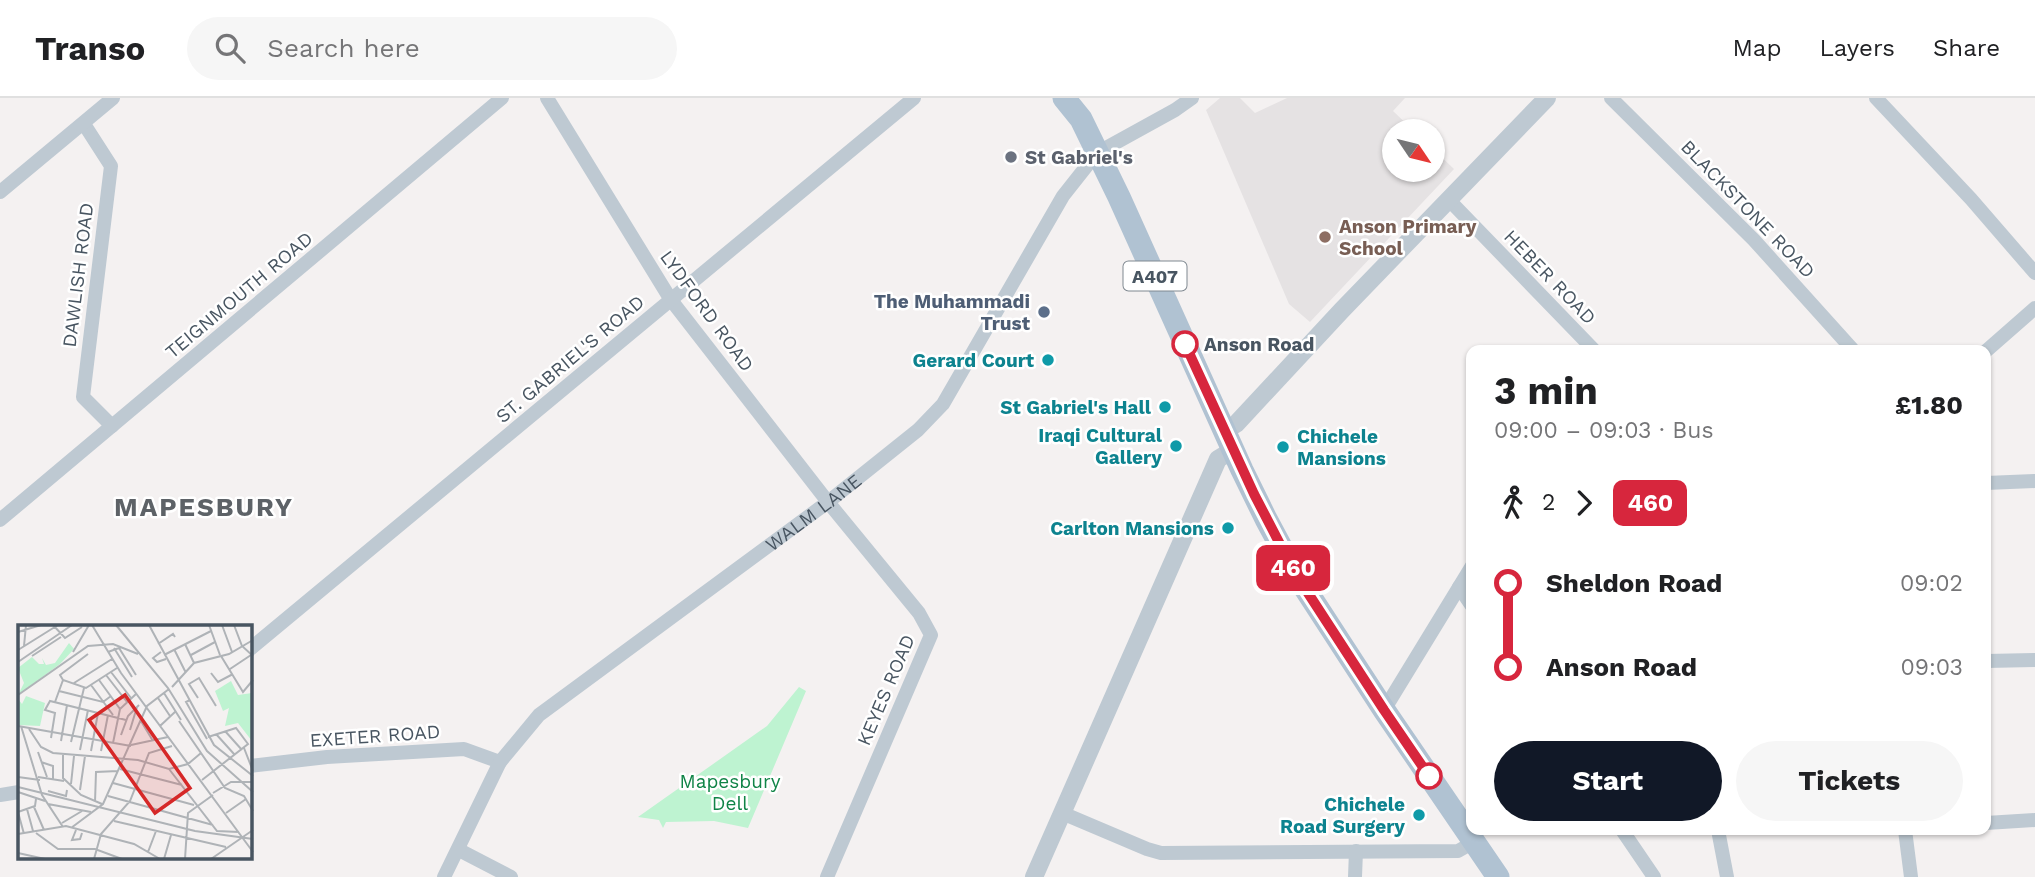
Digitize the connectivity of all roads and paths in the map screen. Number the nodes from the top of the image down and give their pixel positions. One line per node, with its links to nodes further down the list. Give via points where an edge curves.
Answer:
1 (113, 98): 10 (street)
2 (502, 98): 20 (street, TEIGNMOUTH ROAD)
3 (547, 98): 15 (street, LYDFORD ROAD)
4 (914, 98): 15 (street, ST. GABRIEL'S ROAD)
5 (1064, 98): 11 (main road, A407, via 1081,119)
6 (1192, 98): 11 (street)
7 (1547, 98): 13 (street)
8 (1611, 98): 18 (street, BLACKSTONE ROAD, via 1754,240)
9 (1876, 98): 14 (street)
10 (84, 124): 12 (street); 20 (street, DAWLISH ROAD, via 111,166 83,397)
11 (1097, 153): 21 (main road, A407); 24 (street, WALM LANE, via 1063,196 943,404 918,430)
12 (0, 192)
13 (1449, 200): 17 (street, HEBER ROAD); 21 (street, via 1236,424)
14 (2035, 273)
15 (671, 300): 24 (street, LYDFORD ROAD); 29 (street, ST. GABRIEL'S ROAD)
16 (2035, 308): 19 (street)
17 (1589, 345)
18 (1848, 345)
19 (1991, 347)
20 (112, 426): 25 (street, TEIGNMOUTH ROAD)
21 (1229, 440): 32 (main road, A407, via 1295,573); 37 (street)
22 (2035, 481): 23 (street)
23 (1991, 483)
24 (828, 502): 33 (street, WALM LANE, via 539,715); 50 (street, KEYES ROAD, via 919,613 931,635)
25 (0, 520)
26 (1466, 576): 27 (street)
27 (1459, 587): 28 (street); 32 (street)
28 (1466, 597)
29 (252, 647)
30 (2035, 660): 31 (street)
31 (1991, 661)
32 (1384, 710): 40 (main road, A407)
33 (500, 762): 34 (street, EXETER ROAD, via 464,749); 46 (street, WALM LANE)
34 (252, 766)
35 (18, 792): 36 (street)
36 (0, 794)
37 (1062, 813): 47 (street, via 1161,853); 51 (street)
38 (2035, 820): 39 (street)
39 (1991, 823)
40 (1466, 830)
41 (1469, 835): 45 (main road, A407)
42 (1625, 835): 54 (street)
43 (1719, 835): 55 (street)
44 (1906, 835): 56 (street)
45 (1474, 842): 47 (street, via 1458,851); 53 (main road, A407)
46 (458, 850): 48 (street, WALM LANE); 49 (street)
47 (1356, 851): 52 (street)
48 (444, 877)
49 (511, 877)
50 (827, 877)
51 (1034, 877)
52 (1355, 877)
53 (1498, 877)
54 (1654, 877)
55 (1727, 877)
56 (1912, 877)

